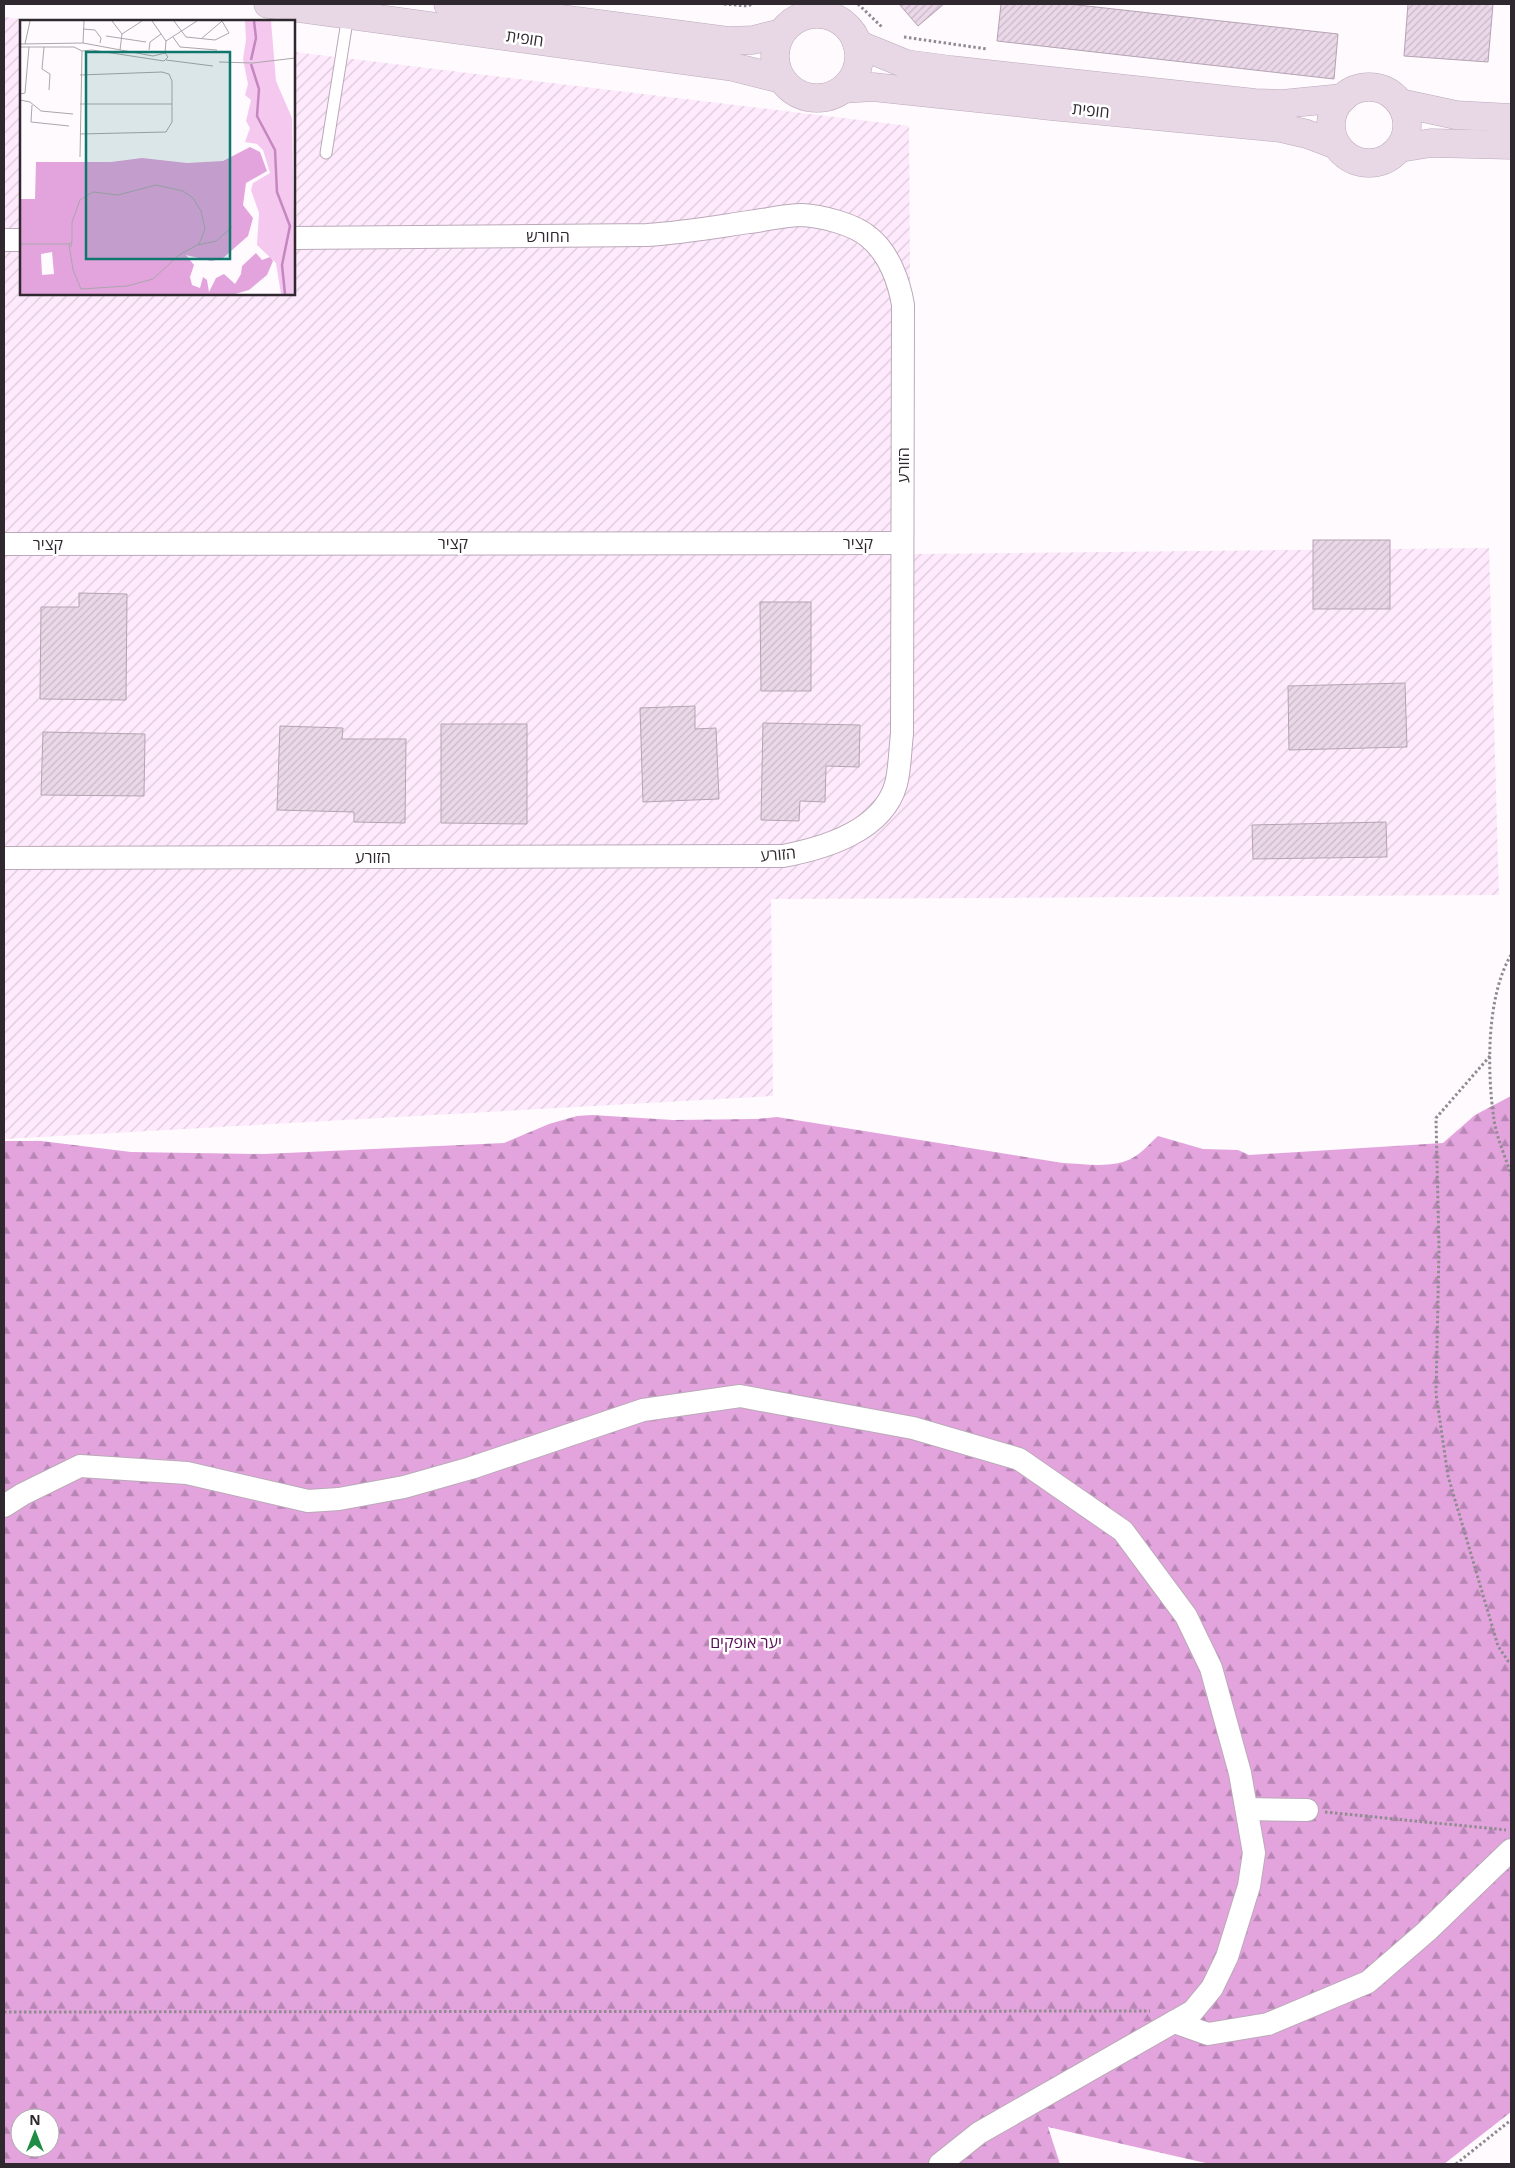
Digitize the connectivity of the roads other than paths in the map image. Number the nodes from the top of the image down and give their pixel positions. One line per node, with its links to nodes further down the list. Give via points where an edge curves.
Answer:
1 (268, 4): 4 (main road, חופית)
2 (448, 4): 5 (main road, חופית, via 728,41)
3 (828, 10): 5 (main road, via 796,19); 6 (main road, via 850,31)
4 (348, 15): 7 (main road, חופית, via 733,67); 15 (lane)
5 (781, 34): 7 (main road, via 774,56)
6 (857, 44): 8 (main road, via 857,68); 9 (main road, חופית, via 906,64 951,70 1255,103 1282,104)
7 (780, 78): 8 (main road, via 790,89 817,99)
8 (843, 89): 12 (main road, חופית, via 873,86 1280,128)
9 (1343, 98): 10 (main road, via 1354,90 1379,88); 12 (main road, via 1331,120)
10 (1400, 102): 11 (main road, via 1456,115); 14 (main road, via 1408,125)
11 (1511, 118)
12 (1336, 145): 14 (main road, via 1345,155 1368,164 1380,162)
13 (1511, 145): 14 (main road, via 1431,143)
14 (1400, 148)
15 (326, 153)
16 (801, 215): 17 (street, החורש, via 647,235); 20 (street, הזורע, via 847,225 870,237 888,260 899,285 904,305)
17 (295, 238)
18 (4, 240): 19 (street)
19 (20, 240)
20 (902, 543): 21 (street, קציר); 22 (street, הזורע, via 902,734 896,785 885,805 867,824 816,850 783,856)
21 (4, 544)
22 (4, 858)
23 (4, 1506): 24 (street, via 80,1466 187,1472 308,1501 339,1499 404,1487 471,1468 643,1410 740,1396 913,1428 1019,1459 1123,1531 1186,1616 1211,1668 1240,1773)
24 (1246, 1810): 25 (street); 27 (street, via 1254,1853 1249,1886 1227,1957 1212,1988 1193,2011)
25 (1307, 1810)
26 (1511, 1850): 27 (street, via 1427,1931 1368,1982 1268,2024 1208,2034)
27 (1174, 2022): 28 (street, via 980,2133)
28 (940, 2164)

